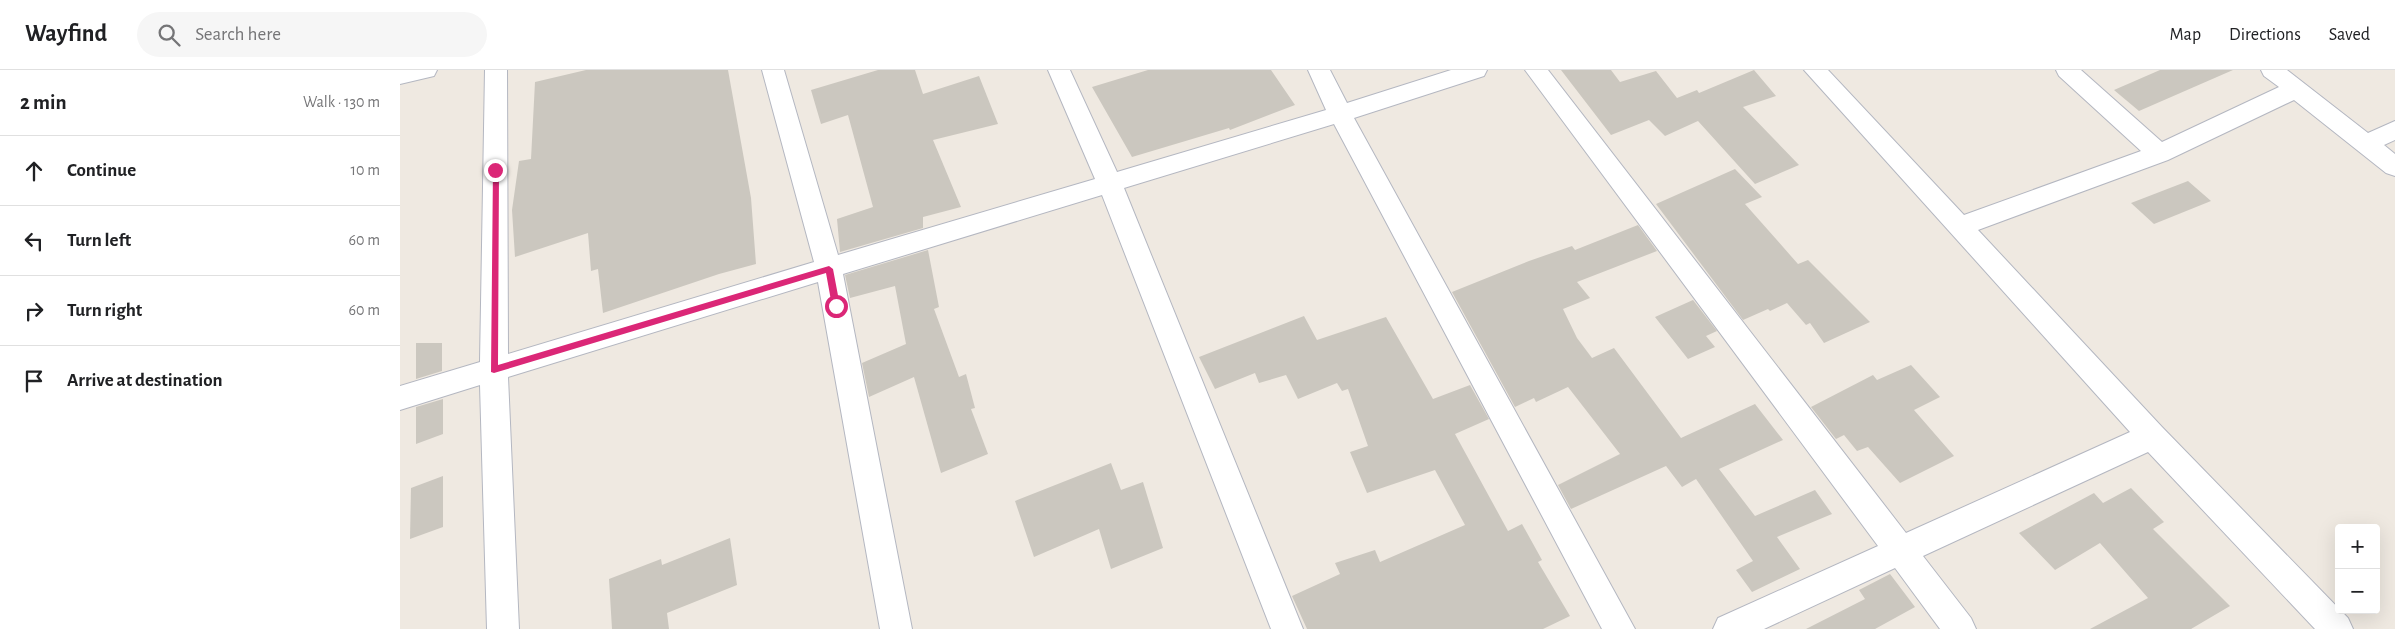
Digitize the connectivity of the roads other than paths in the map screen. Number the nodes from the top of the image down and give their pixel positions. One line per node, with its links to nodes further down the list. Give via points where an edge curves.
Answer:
1 (426, 70): 11 (street)
2 (496, 70): 21 (street)
3 (773, 70): 20 (street)
4 (1059, 70): 18 (street)
5 (1319, 70): 13 (street)
6 (1476, 70): 13 (street)
7 (1536, 70): 24 (street)
8 (1815, 70): 19 (street)
9 (2067, 70): 16 (street)
10 (2272, 70): 12 (street)
11 (400, 76)
12 (2296, 89): 15 (street); 16 (street)
13 (1340, 114): 18 (street); 28 (street)
14 (2395, 130): 15 (street)
15 (2365, 144): 17 (street)
16 (2158, 154): 19 (street)
17 (2395, 167)
18 (1110, 184): 20 (street); 27 (street)
19 (1959, 227): 23 (street)
20 (829, 269): 21 (street); 26 (street)
21 (494, 370): 22 (street); 25 (street)
22 (400, 398)
23 (2152, 436): 24 (street); 31 (street)
24 (1900, 552): 29 (street); 30 (street)
25 (503, 629)
26 (896, 629)
27 (1287, 629)
28 (1619, 629)
29 (1729, 629)
30 (1960, 629)
31 (2337, 629)

